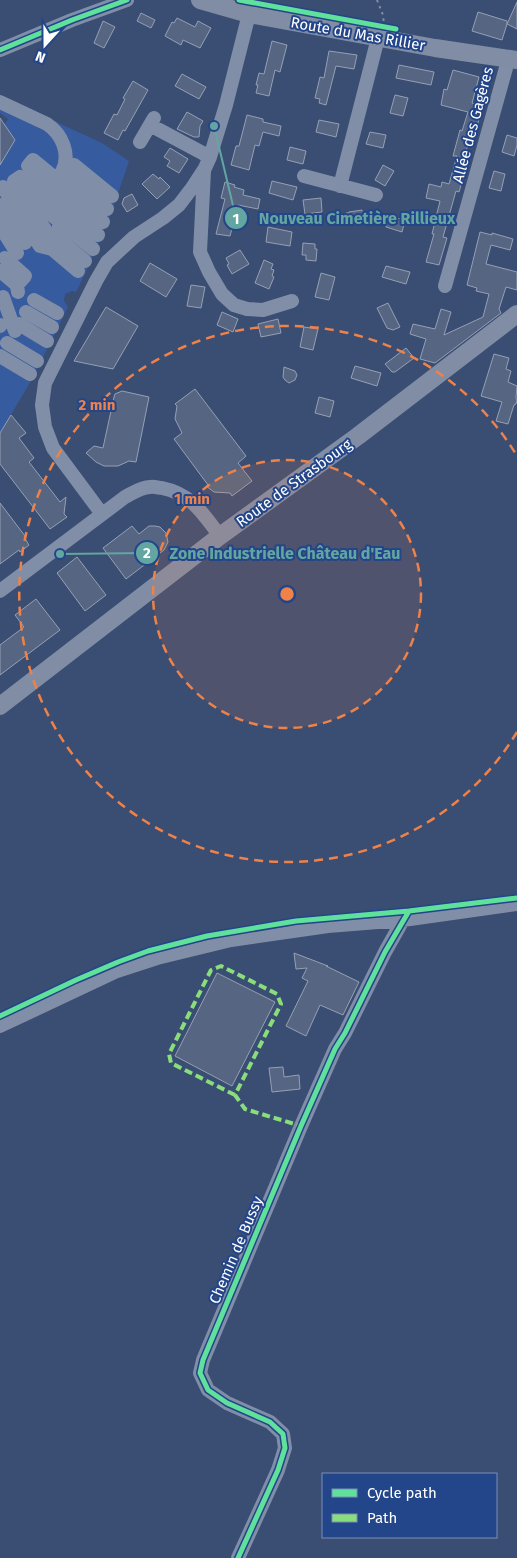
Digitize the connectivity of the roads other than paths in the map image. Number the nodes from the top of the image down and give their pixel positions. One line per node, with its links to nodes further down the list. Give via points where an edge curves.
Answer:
1 (127, 0): 5 (street)
2 (200, 0): 3 (main road, Route du Mas Rillier)
3 (249, 14): 4 (main road, Route du Mas Rillier); 9 (street, via 226,105)
4 (385, 32): 6 (main road, Route du Mas Rillier); 11 (street)
5 (0, 50)
6 (512, 59): 17 (street, Allée des Gagères, via 506,68)
7 (0, 102): 14 (street, via 47,124 61,138 65,158)
8 (140, 142): 9 (street, via 152,121)
9 (207, 163): 20 (street, via 200,252 222,294 234,305 247,309 263,310); 25 (street, via 179,205 134,237 107,262 45,383 42,405 45,427 53,448)
10 (304, 176): 11 (street)
11 (340, 186): 13 (street)
12 (2, 188): 14 (street)
13 (376, 195)
14 (35, 198): 14 (street, via 105,216); 14 (street, via 60,221 60,239 86,260 40,246); 15 (street); 16 (street)
15 (0, 205)
16 (8, 254): 18 (street)
17 (446, 286)
18 (18, 289)
19 (3, 297): 22 (street)
20 (292, 301)
21 (517, 314): 26 (main road, Route de Strasbourg, via 358,436)
22 (24, 315): 22 (street, via 52,327)
23 (4, 350): 24 (street, via 32,371)
24 (0, 365)
25 (102, 514): 26 (street, via 139,489 151,486 183,495 199,508); 27 (street)
26 (220, 536): 28 (main road, Route de Strasbourg)
27 (0, 592)
28 (0, 706)
29 (517, 904): 30 (street)
30 (403, 920): 31 (street, via 328,926 231,940 157,958 117,971); 32 (street, Chemin de Bussy, via 335,1049 203,1360 200,1373 208,1390 226,1403 270,1422 283,1434 285,1448 278,1470)
31 (0, 1026)
32 (238, 1558)

